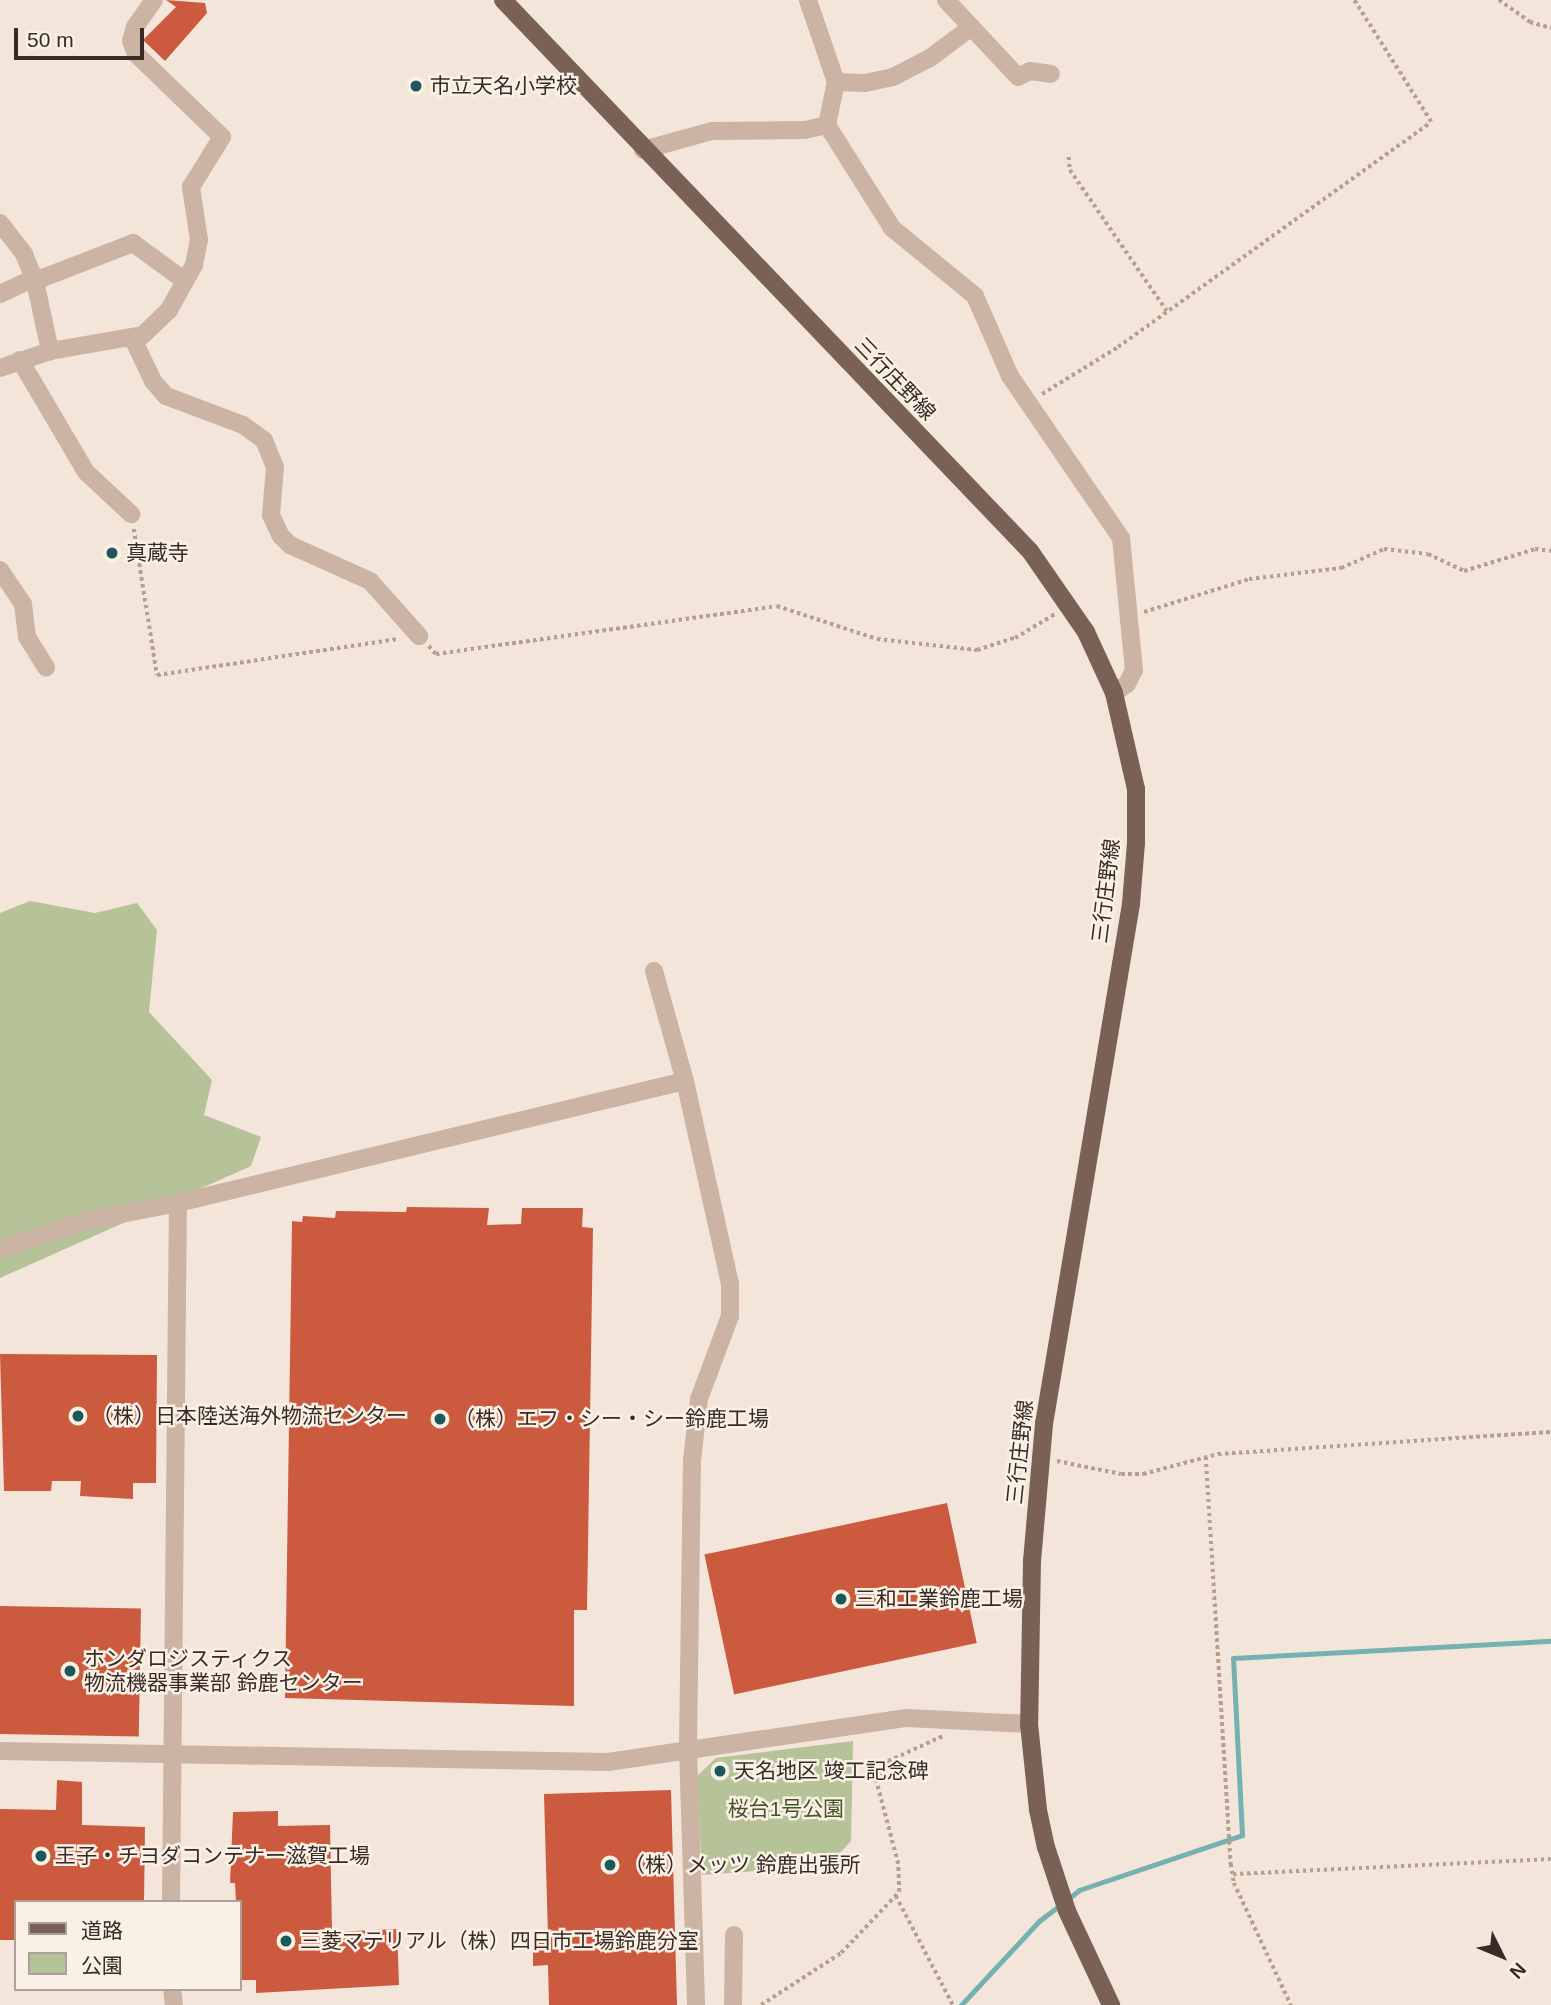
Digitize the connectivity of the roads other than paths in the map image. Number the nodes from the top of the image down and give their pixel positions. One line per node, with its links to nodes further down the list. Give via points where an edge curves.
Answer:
1 (154, 0): 12 (street, via 135,27 131,41 136,54 222,137 191,187 199,240)
2 (808, 0): 7 (street)
3 (946, 0): 5 (street)
4 (507, 1): 9 (main road, 三行庄野線)
5 (970, 28): 6 (street, via 1018,77 1030,71); 7 (street, via 930,58 893,77 865,83)
6 (1051, 74)
7 (836, 82): 8 (street)
8 (827, 125): 9 (street, via 805,130 712,131); 22 (street, via 892,228 975,296 1010,376 1121,538 1134,670 1127,684)
9 (643, 150): 22 (main road, 三行庄野線, via 1030,551 1070,606)
10 (0, 223): 11 (street, via 24,254)
11 (35, 280): 12 (street, via 133,243); 13 (street); 15 (street)
12 (185, 281): 14 (street, via 161,320)
13 (0, 294)
14 (132, 339): 15 (street); 20 (street, via 166,396 243,425 264,440 275,467 271,515 281,536 290,545 370,581)
15 (50, 351): 16 (street)
16 (20, 360): 17 (street); 18 (street, via 86,472)
17 (0, 368)
18 (131, 514)
19 (0, 570): 21 (street, via 23,604 27,637)
20 (419, 636)
21 (46, 667)
22 (1114, 693): 27 (main road, 三行庄野線, via 1136,789 1134,867 1041,1458 1032,1560)
23 (654, 971): 24 (street)
24 (685, 1081): 25 (street); 28 (street, via 730,1284 728,1325 694,1422)
25 (178, 1203): 26 (street, via 64,1226); 30 (street)
26 (0, 1249)
27 (1029, 1724): 28 (street, via 907,1718); 35 (main road, 三行庄野線, via 1038,1810 1058,1885)
28 (688, 1748): 30 (street, via 608,1762); 33 (street)
29 (0, 1751): 30 (street)
30 (172, 1754): 31 (street)
31 (171, 1900)
32 (734, 1935): 34 (street)
33 (696, 2005)
34 (733, 2005)
35 (1111, 2005)

